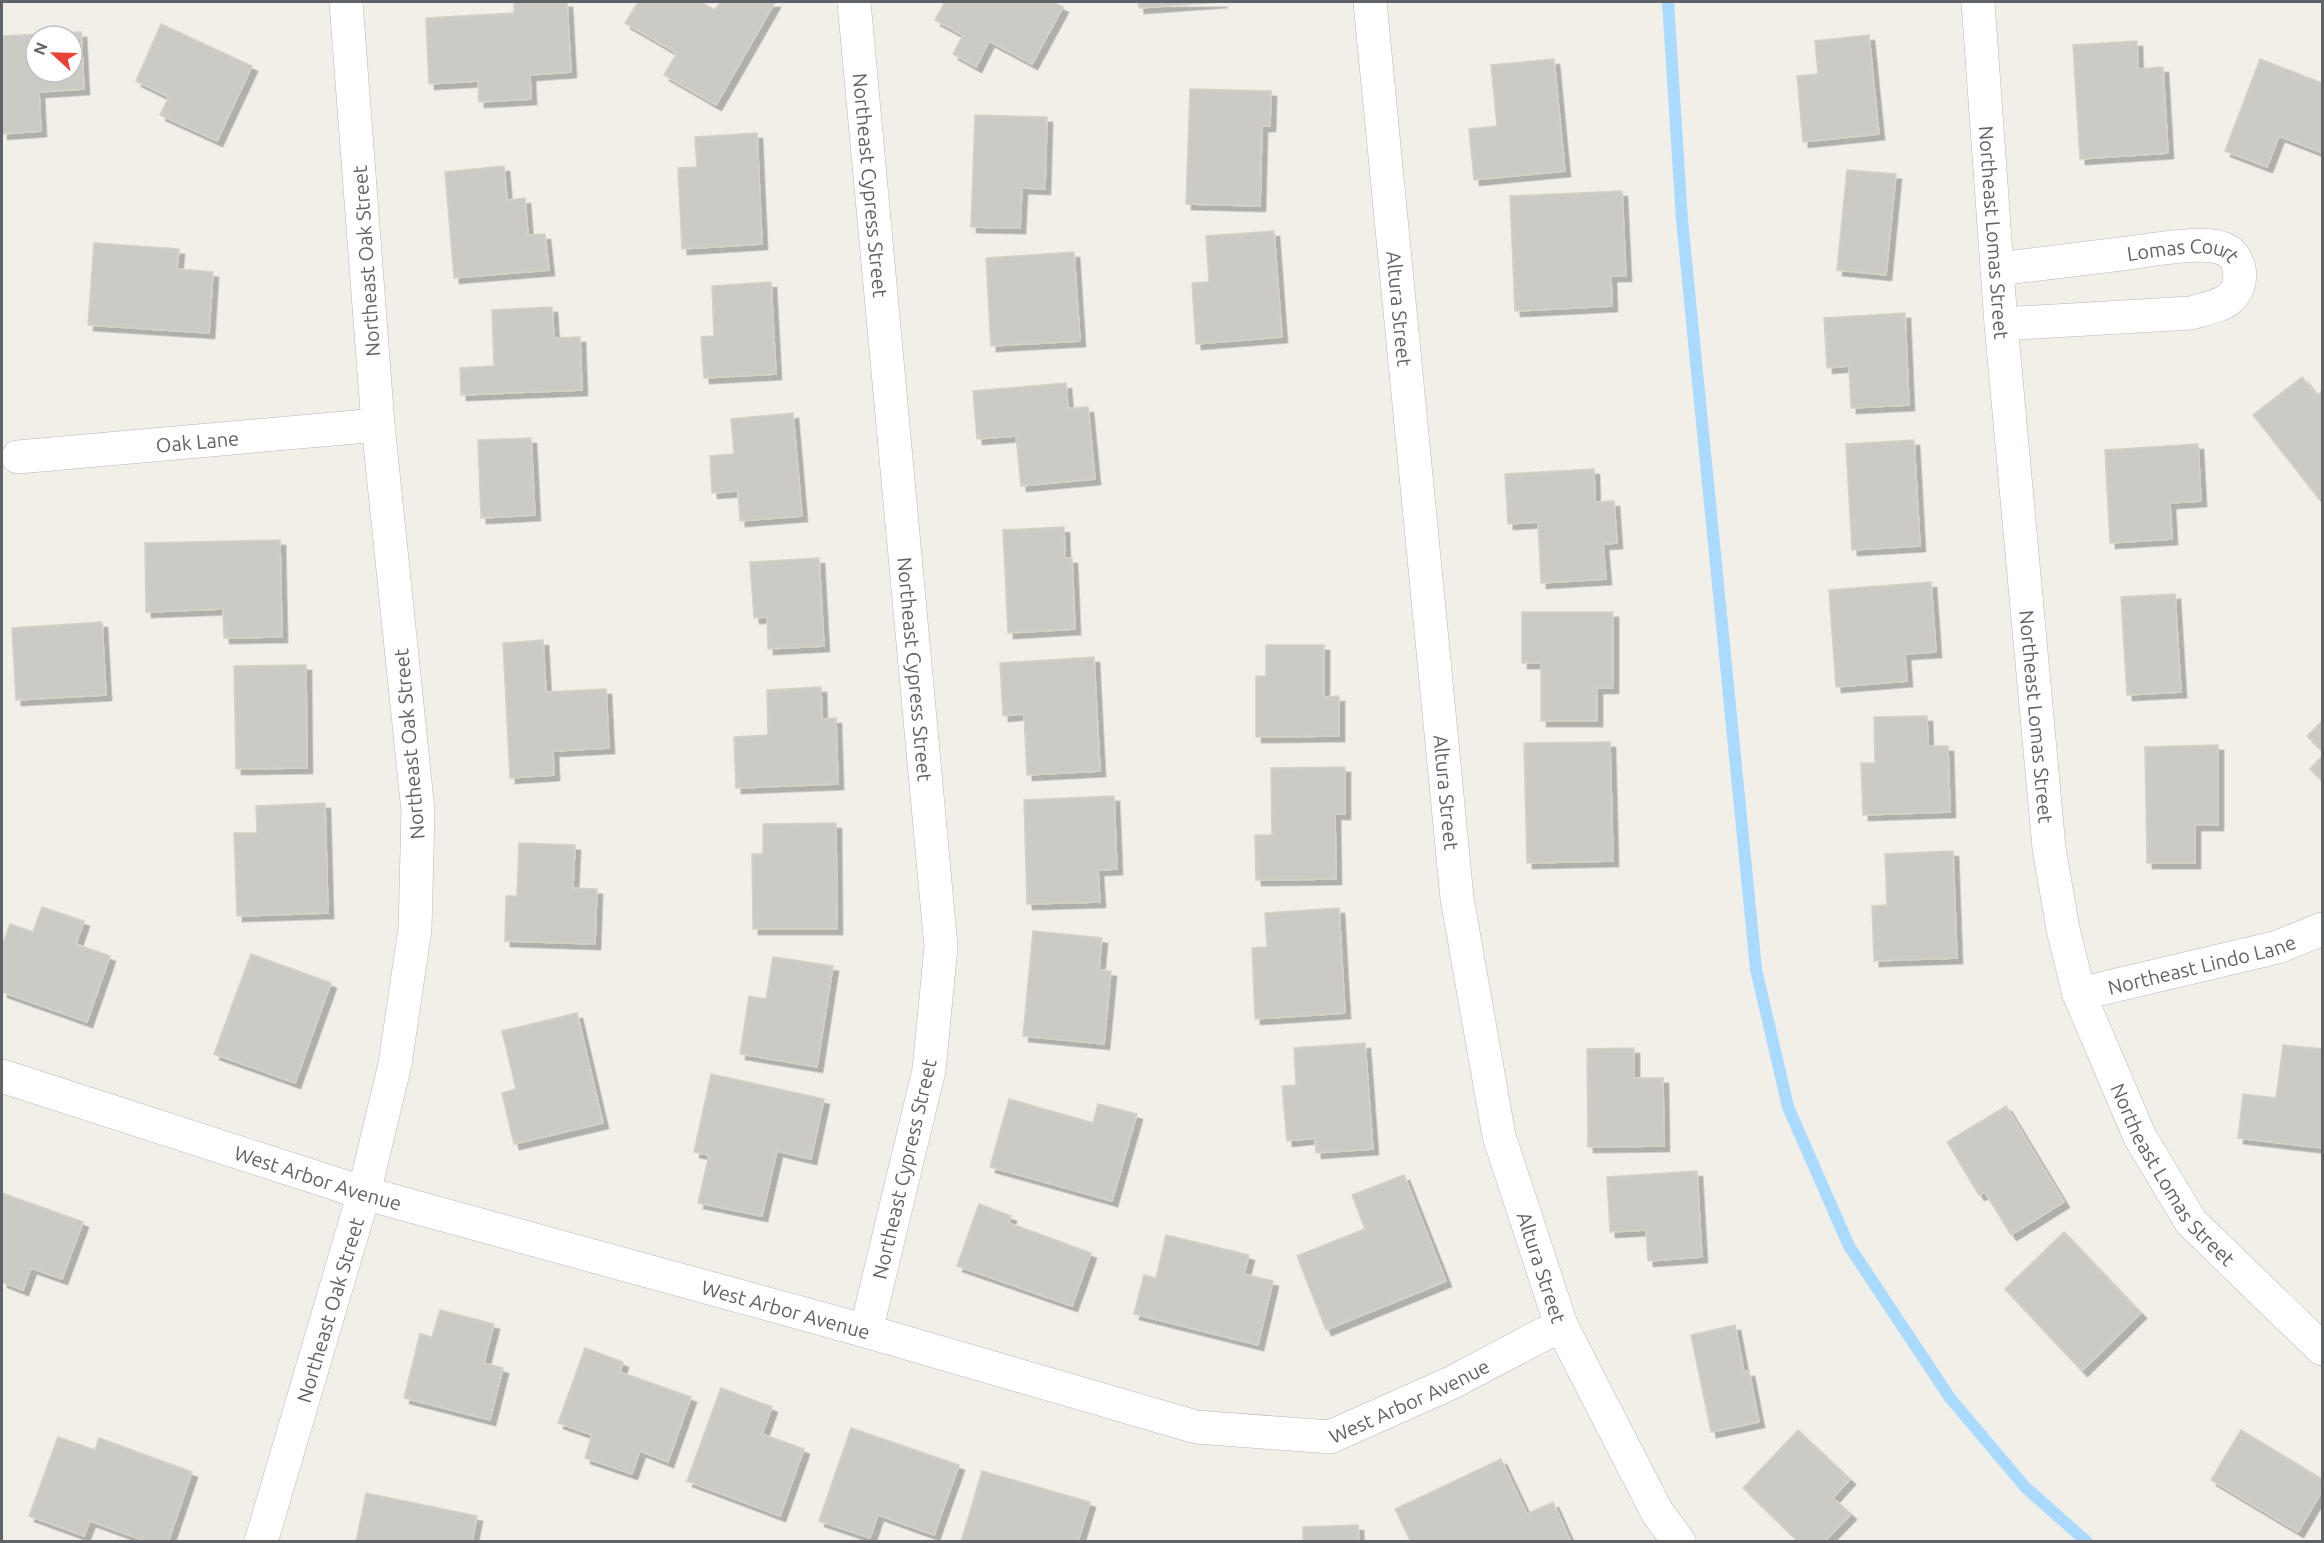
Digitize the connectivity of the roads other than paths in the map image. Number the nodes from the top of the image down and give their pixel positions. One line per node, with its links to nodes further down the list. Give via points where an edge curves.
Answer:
1 (346, 2): 7 (street, Northeast Oak Street)
2 (854, 2): 14 (street, Northeast Cypress Street, via 941,947 929,1070)
3 (1370, 2): 13 (street, Altura Street, via 1457,898 1499,1137)
4 (1978, 2): 5 (street, Northeast Lomas Street)
5 (1997, 269): 6 (street, Northeast Lomas Street); 6 (street, Lomas Court, via 2171,247 2209,246 2224,249 2235,257 2241,272 2230,298 2191,313)
6 (2001, 324): 10 (street, Northeast Lomas Street, via 2049,848)
7 (378, 425): 8 (street, Oak Lane); 12 (street, Northeast Oak Street, via 418,811 415,929 395,1064)
8 (18, 457)
9 (2322, 929): 10 (street, Northeast Lindo Lane, via 2278,947)
10 (2079, 994): 15 (street, Northeast Lomas Street, via 2140,1137 2191,1222)
11 (2, 1076): 12 (street, West Arbor Avenue)
12 (364, 1193): 14 (street, West Arbor Avenue); 16 (street, Northeast Oak Street)
13 (1562, 1324): 14 (street, West Arbor Avenue, via 1451,1383 1330,1437 1196,1427); 17 (street, Altura Street, via 1657,1512)
14 (866, 1331)
15 (2322, 1349)
16 (261, 1542)
17 (1679, 1542)

